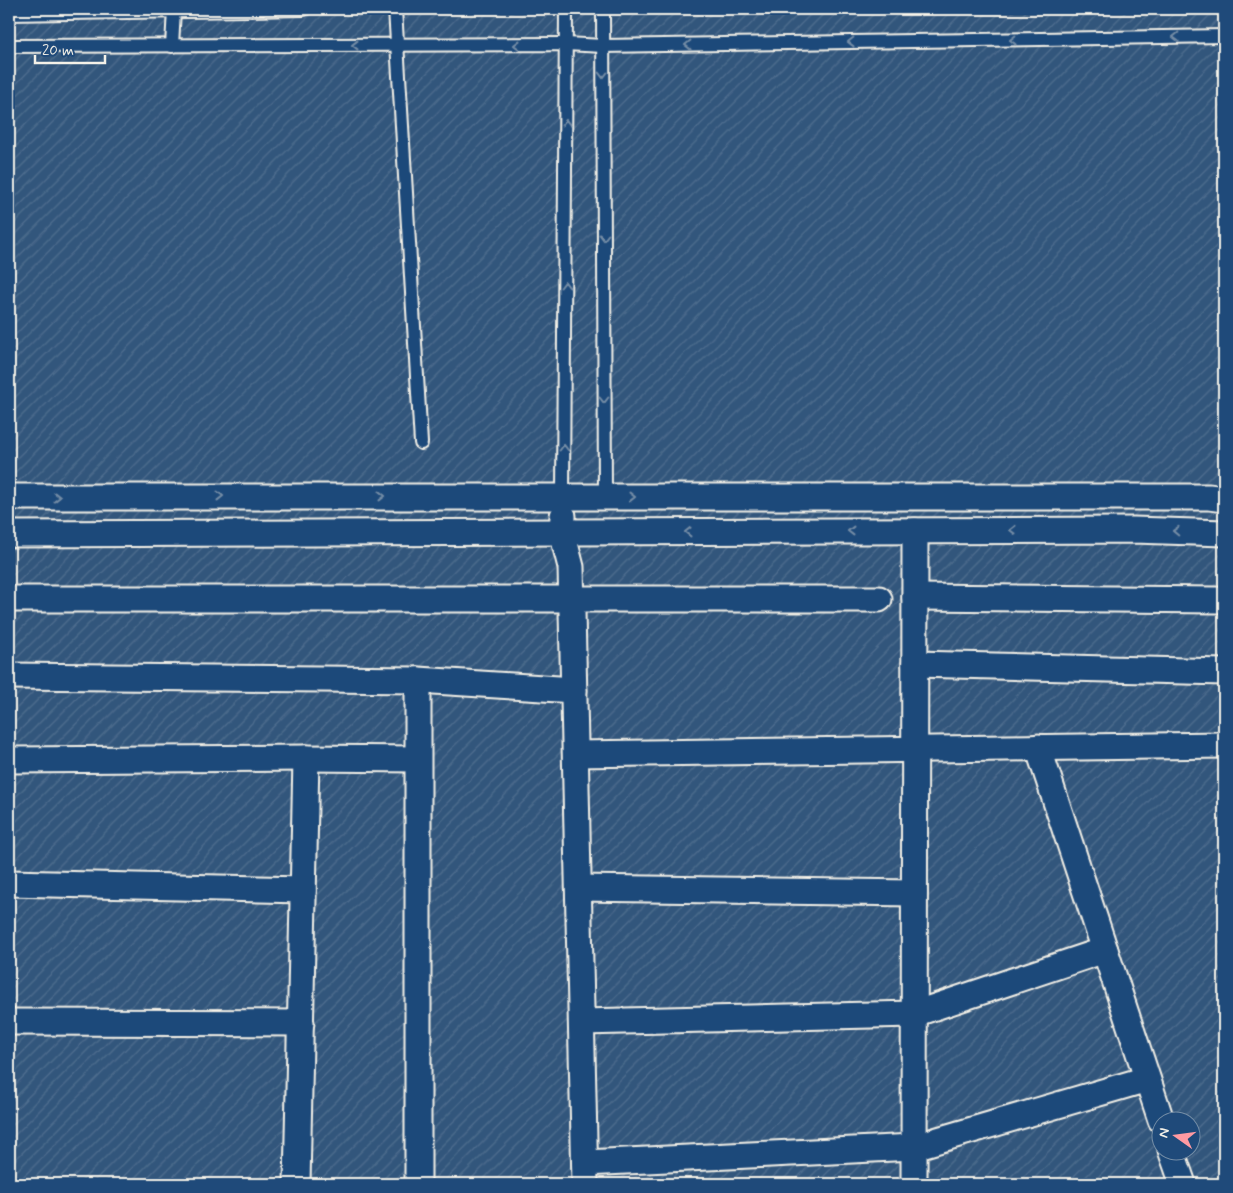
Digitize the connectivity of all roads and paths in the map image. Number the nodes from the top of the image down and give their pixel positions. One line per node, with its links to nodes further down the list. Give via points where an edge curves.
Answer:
1 (304, 9): 5 (lane)
2 (394, 9): 9 (lane)
3 (566, 9): 8 (lane)
4 (603, 9): 12 (lane)
5 (174, 10): 6 (lane); 11 (lane)
6 (9, 14)
7 (1224, 36): 12 (lane, one-way to 12)
8 (566, 44): 9 (lane, one-way to 9); 12 (lane); 14 (lane, one-way to 8)
9 (397, 45): 11 (lane, one-way to 11); 13 (lane)
10 (9, 46): 11 (lane)
11 (172, 46)
12 (603, 46): 15 (lane, one-way to 15)
13 (421, 443)
14 (563, 496): 15 (street); 16 (street, one-way to 14); 19 (street)
15 (605, 496): 17 (street, one-way to 17); 20 (street)
16 (9, 497)
17 (1224, 499)
18 (915, 531): 20 (street, one-way to 20); 21 (street, one-way to 18); 24 (street)
19 (562, 532): 20 (street); 22 (street); 23 (street)
20 (601, 533): 23 (street)
21 (1224, 533)
22 (9, 534)
23 (571, 567): 27 (street)
24 (915, 597): 28 (street); 29 (street)
25 (9, 599): 27 (street)
26 (879, 599): 27 (street)
27 (572, 600): 33 (street)
28 (1218, 600)
29 (915, 664): 30 (street); 35 (street)
30 (1224, 672)
31 (9, 676): 32 (street)
32 (418, 680): 33 (street); 39 (street)
33 (574, 690): 37 (street)
34 (1224, 745): 36 (street)
35 (914, 748): 36 (street); 37 (street); 44 (street)
36 (1038, 748): 45 (street)
37 (576, 754): 42 (street)
38 (306, 758): 39 (street); 40 (street); 43 (street)
39 (417, 759): 56 (street)
40 (9, 760)
41 (9, 883): 43 (street)
42 (579, 888): 44 (street); 48 (street)
43 (303, 890): 49 (street)
44 (914, 893): 46 (street)
45 (1105, 950): 46 (street); 50 (street)
46 (914, 1014): 48 (street); 52 (street)
47 (9, 1022): 49 (street)
48 (582, 1022): 54 (street)
49 (301, 1023): 55 (street)
50 (1147, 1080): 51 (street); 52 (street)
51 (1158, 1110)
52 (914, 1147): 54 (street); 57 (street)
53 (1175, 1160): 58 (street)
54 (585, 1174)
55 (298, 1184)
56 (418, 1184)
57 (914, 1184)
58 (1183, 1184)

